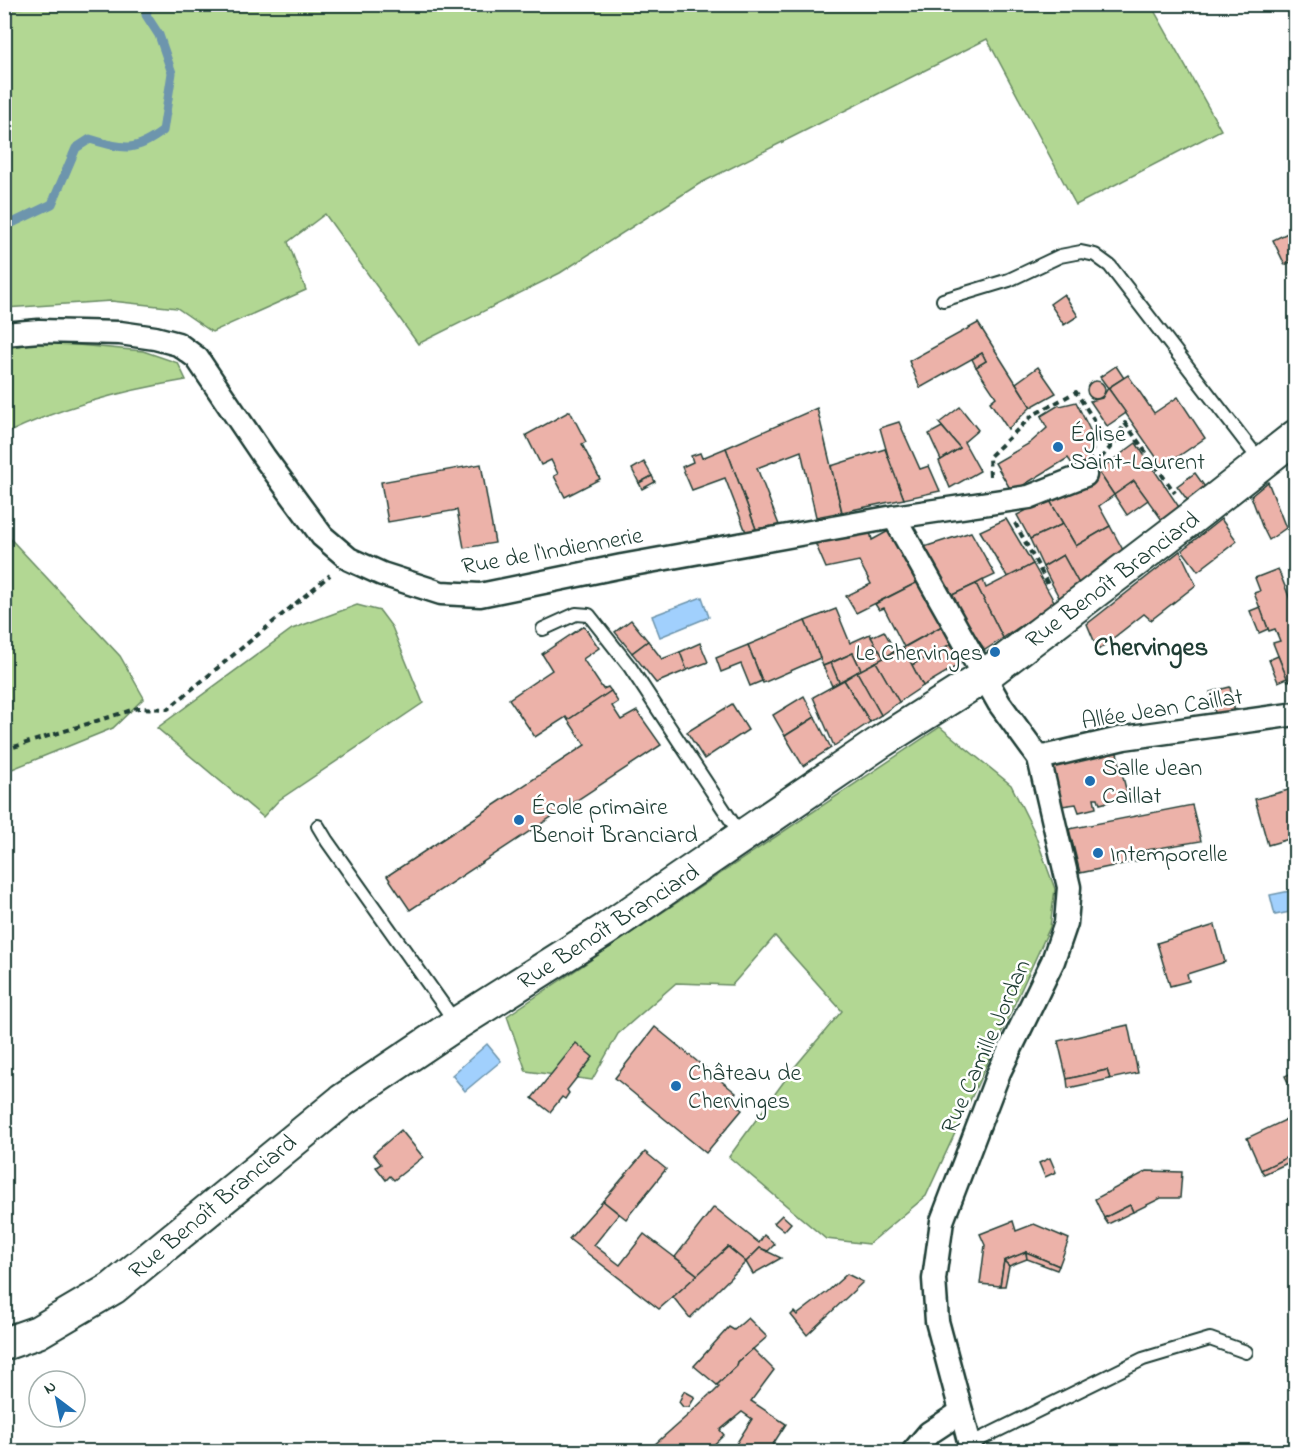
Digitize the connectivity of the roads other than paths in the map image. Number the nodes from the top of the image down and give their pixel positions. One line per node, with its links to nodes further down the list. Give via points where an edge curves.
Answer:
1 (943, 300): 4 (lane, via 1009,280 1060,256 1081,252 1095,255 1110,266)
2 (4, 334): 6 (street, Rue de l'Indiennerie, via 120,333 178,344 197,358 322,536 349,559 441,593 480,595)
3 (1296, 436): 4 (street, Rue Benoît Branciard)
4 (1261, 462): 8 (street, Rue Benoît Branciard)
5 (1085, 475): 6 (street, Rue de l'Indiennerie, via 1029,497)
6 (894, 517): 8 (street)
7 (543, 628): 12 (lane, via 576,614 589,615 630,668)
8 (983, 677): 10 (street, Rue Camille Jordan); 12 (street, Rue Benoît Branciard)
9 (1296, 714): 10 (street, Allée Jean Caillat, via 1124,738)
10 (1039, 758): 16 (street, Rue Camille Jordan, via 1069,887 1065,923 1053,961 999,1072 942,1221 934,1279 937,1321)
11 (318, 826): 13 (lane)
12 (742, 838): 13 (street, Rue Benoît Branciard)
13 (456, 1024): 14 (street, Rue Benoît Branciard, via 343,1100 113,1288 38,1332)
14 (4, 1344)
15 (1245, 1352): 17 (lane, via 1210,1339 1143,1359)
16 (961, 1412): 17 (street, Rue Camille Jordan); 18 (street, via 929,1433)
17 (971, 1448)
18 (913, 1452)

